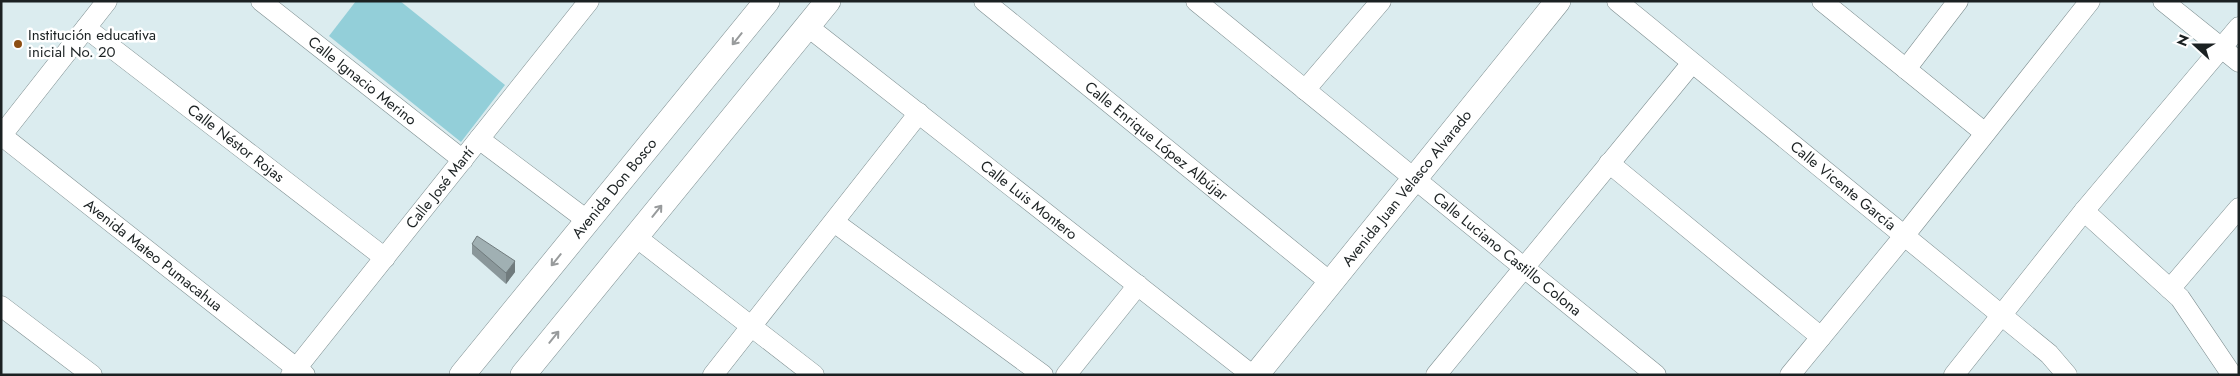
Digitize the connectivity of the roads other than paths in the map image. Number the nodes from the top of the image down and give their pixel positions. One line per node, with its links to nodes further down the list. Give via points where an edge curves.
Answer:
1 (107, 1): 17 (street)
2 (589, 1): 26 (street, Calle José Martí)
3 (767, 1): 32 (street, Avenida Don Bosco, one-way to 32)
4 (828, 1): 15 (street)
5 (984, 1): 38 (street, Calle Enrique López Albújar)
6 (1196, 1): 22 (street, Calle Luciano Castillo Colona)
7 (1381, 1): 22 (street)
8 (1558, 1): 29 (street, Avenida Juan Velasco Alvarado)
9 (1617, 1): 20 (street, Calle Vicente García)
10 (1822, 1): 21 (street)
11 (1958, 1): 21 (street)
12 (2090, 1): 24 (street)
13 (2163, 1): 18 (street)
14 (269, 3): 27 (street, Calle Ignacio Merino)
15 (808, 26): 23 (street, Calle Luis Montero); 35 (street, one-way to 15)
16 (2239, 27): 18 (street)
17 (86, 28): 25 (street); 36 (street, Calle Néstor Rojas)
18 (2223, 48): 19 (street); 31 (street)
19 (2239, 62)
20 (1692, 63): 28 (street); 34 (street, Calle Vicente García)
21 (1906, 69): 24 (street)
22 (1306, 90): 29 (street, Calle Luciano Castillo Colona)
23 (919, 114): 33 (street); 39 (street, Calle Luis Montero)
24 (1985, 133): 34 (street)
25 (1, 136): 46 (street, Avenida Mateo Pumacahua)
26 (479, 139): 27 (street, Calle José Martí); 32 (street)
27 (463, 160): 36 (street, Calle José Martí)
28 (1609, 163): 37 (street); 44 (street)
29 (1414, 179): 37 (street, Calle Luciano Castillo Colona); 38 (street, Avenida Juan Velasco Alvarado)
30 (2239, 208): 40 (street)
31 (2084, 211): 40 (street); 42 (street)
32 (588, 221): 48 (street, Avenida Don Bosco, one-way to 48)
33 (834, 222): 43 (street); 52 (street)
34 (1904, 236): 42 (street, Calle Vicente García); 44 (street)
35 (636, 237): 43 (street); 49 (street, one-way to 35)
36 (385, 258): 46 (street, Calle José Martí)
37 (1524, 267): 45 (street); 55 (street, Calle Luciano Castillo Colona)
38 (1330, 282): 54 (street, Avenida Juan Velasco Alvarado)
39 (1138, 285): 53 (street); 54 (street, Calle Luis Montero)
40 (2170, 289): 59 (street, via 2180,298)
41 (1, 306): 47 (street)
42 (2001, 315): 57 (street); 58 (street, Calle Vicente García, via 2049,354)
43 (751, 326): 50 (street); 51 (street)
44 (1821, 337): 56 (street)
45 (1446, 371)
46 (298, 372)
47 (92, 375)
48 (462, 375)
49 (524, 375)
50 (713, 375)
51 (814, 375)
52 (1043, 375)
53 (1066, 375)
54 (1254, 375)
55 (1656, 375)
56 (1790, 375)
57 (1954, 375)
58 (2067, 375)
59 (2232, 375)

